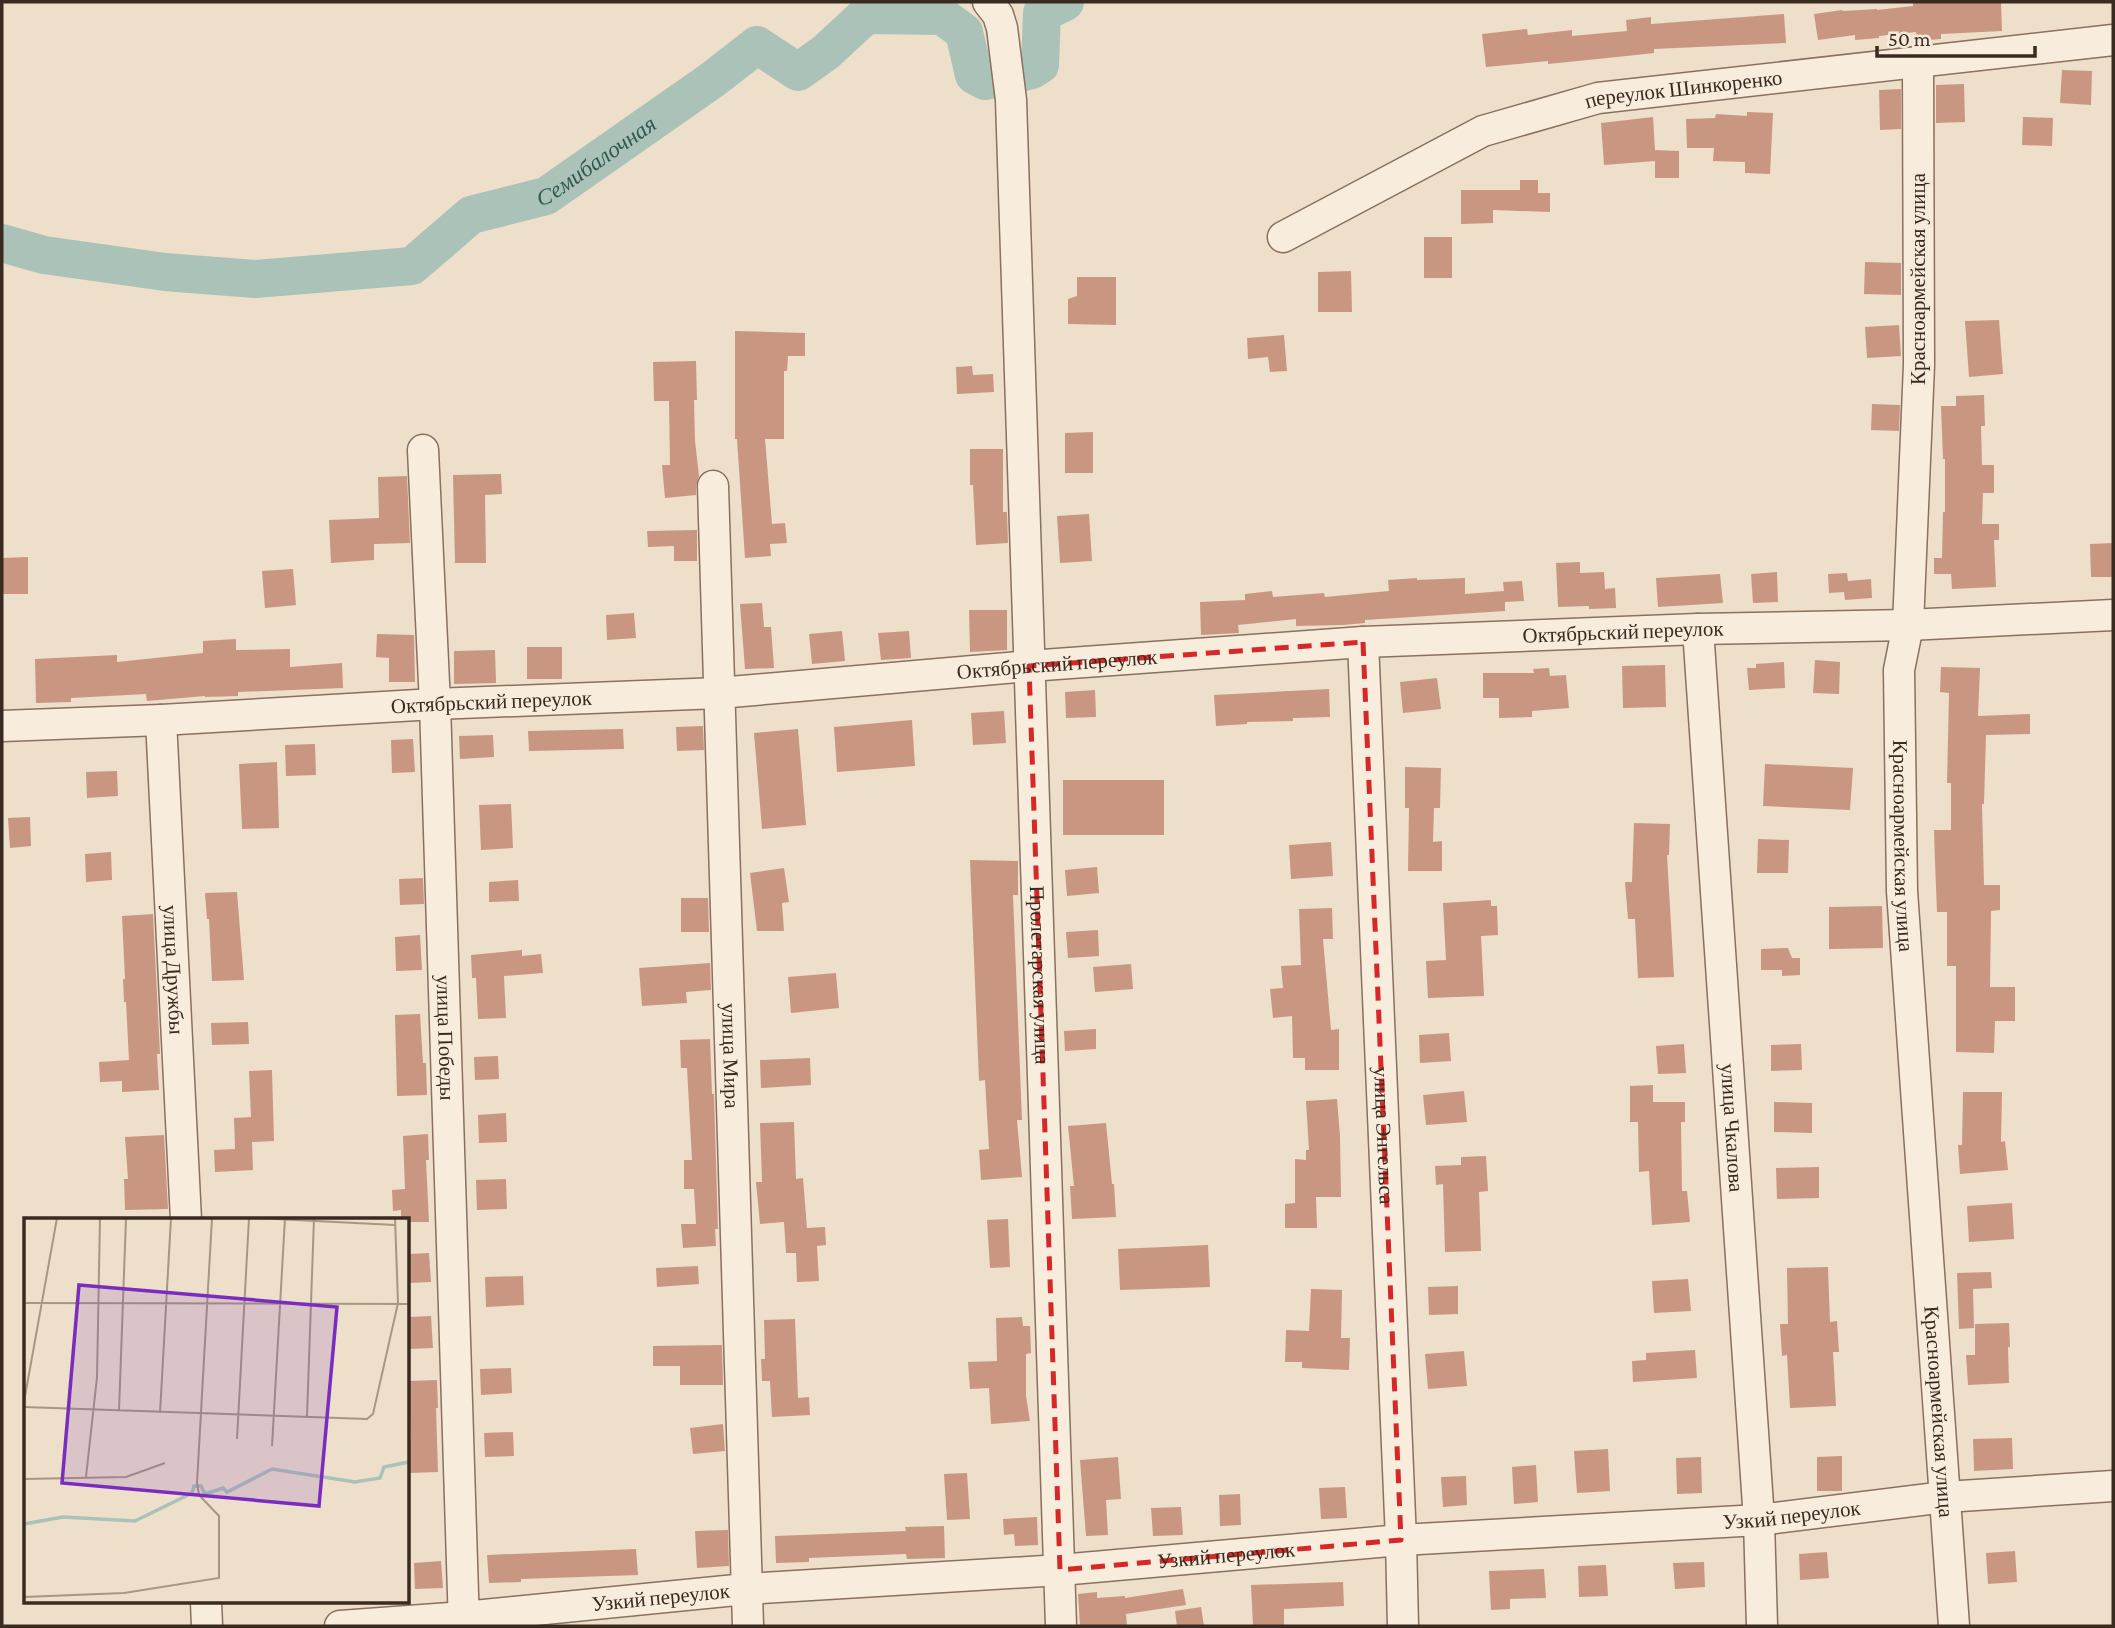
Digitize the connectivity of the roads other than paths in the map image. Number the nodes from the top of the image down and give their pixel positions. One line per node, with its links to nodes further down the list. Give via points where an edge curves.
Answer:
1 (988, 2): 11 (street, Пролетарская улица, via 1002,27 1011,100)
2 (2113, 40): 3 (street, переулок Шинкоренко)
3 (1918, 63): 4 (street, переулок Шинкоренко, via 1598,98 1483,131); 8 (street, Красноармейская улица, via 1919,365)
4 (1283, 237)
5 (423, 450): 13 (street, улица Победы)
6 (713, 486): 12 (street, улица Мира)
7 (2113, 615): 8 (street, Октябрьский переулок)
8 (1908, 625): 9 (street, Октябрьский переулок); 18 (street, Красноармейская улица, via 1899,670 1902,891)
9 (1698, 629): 10 (street, Октябрьский переулок); 19 (street, улица Чкалова)
10 (1363, 642): 11 (street, Октябрьский переулок); 20 (street, улица Энгельса)
11 (1029, 666): 12 (street, Октябрьский переулок); 21 (street, Пролетарская улица)
12 (719, 693): 13 (street, Октябрьский переулок); 22 (street, улица Мира)
13 (435, 704): 14 (street, Октябрьский переулок); 24 (street, улица Победы)
14 (161, 720): 15 (street, Октябрьский переулок); 16 (street, улица Дружбы)
15 (2, 726)
16 (186, 1218)
17 (2113, 1486): 18 (street, Узкий переулок)
18 (1945, 1497): 19 (street, Узкий переулок); 31 (street, Красноармейская улица)
19 (1759, 1520): 20 (street, Узкий переулок); 30 (street, улица Чкалова)
20 (1401, 1540): 21 (street, Узкий переулок); 29 (street, улица Энгельса)
21 (1060, 1570): 22 (street, Узкий переулок); 28 (street, Пролетарская улица)
22 (746, 1589): 24 (street, Узкий переулок); 27 (street, улица Мира)
23 (206, 1604): 25 (street)
24 (464, 1622): 26 (street, Узкий переулок)
25 (207, 1626)
26 (340, 1626)
27 (748, 1626)
28 (1061, 1626)
29 (1403, 1626)
30 (1762, 1626)
31 (1954, 1626)

